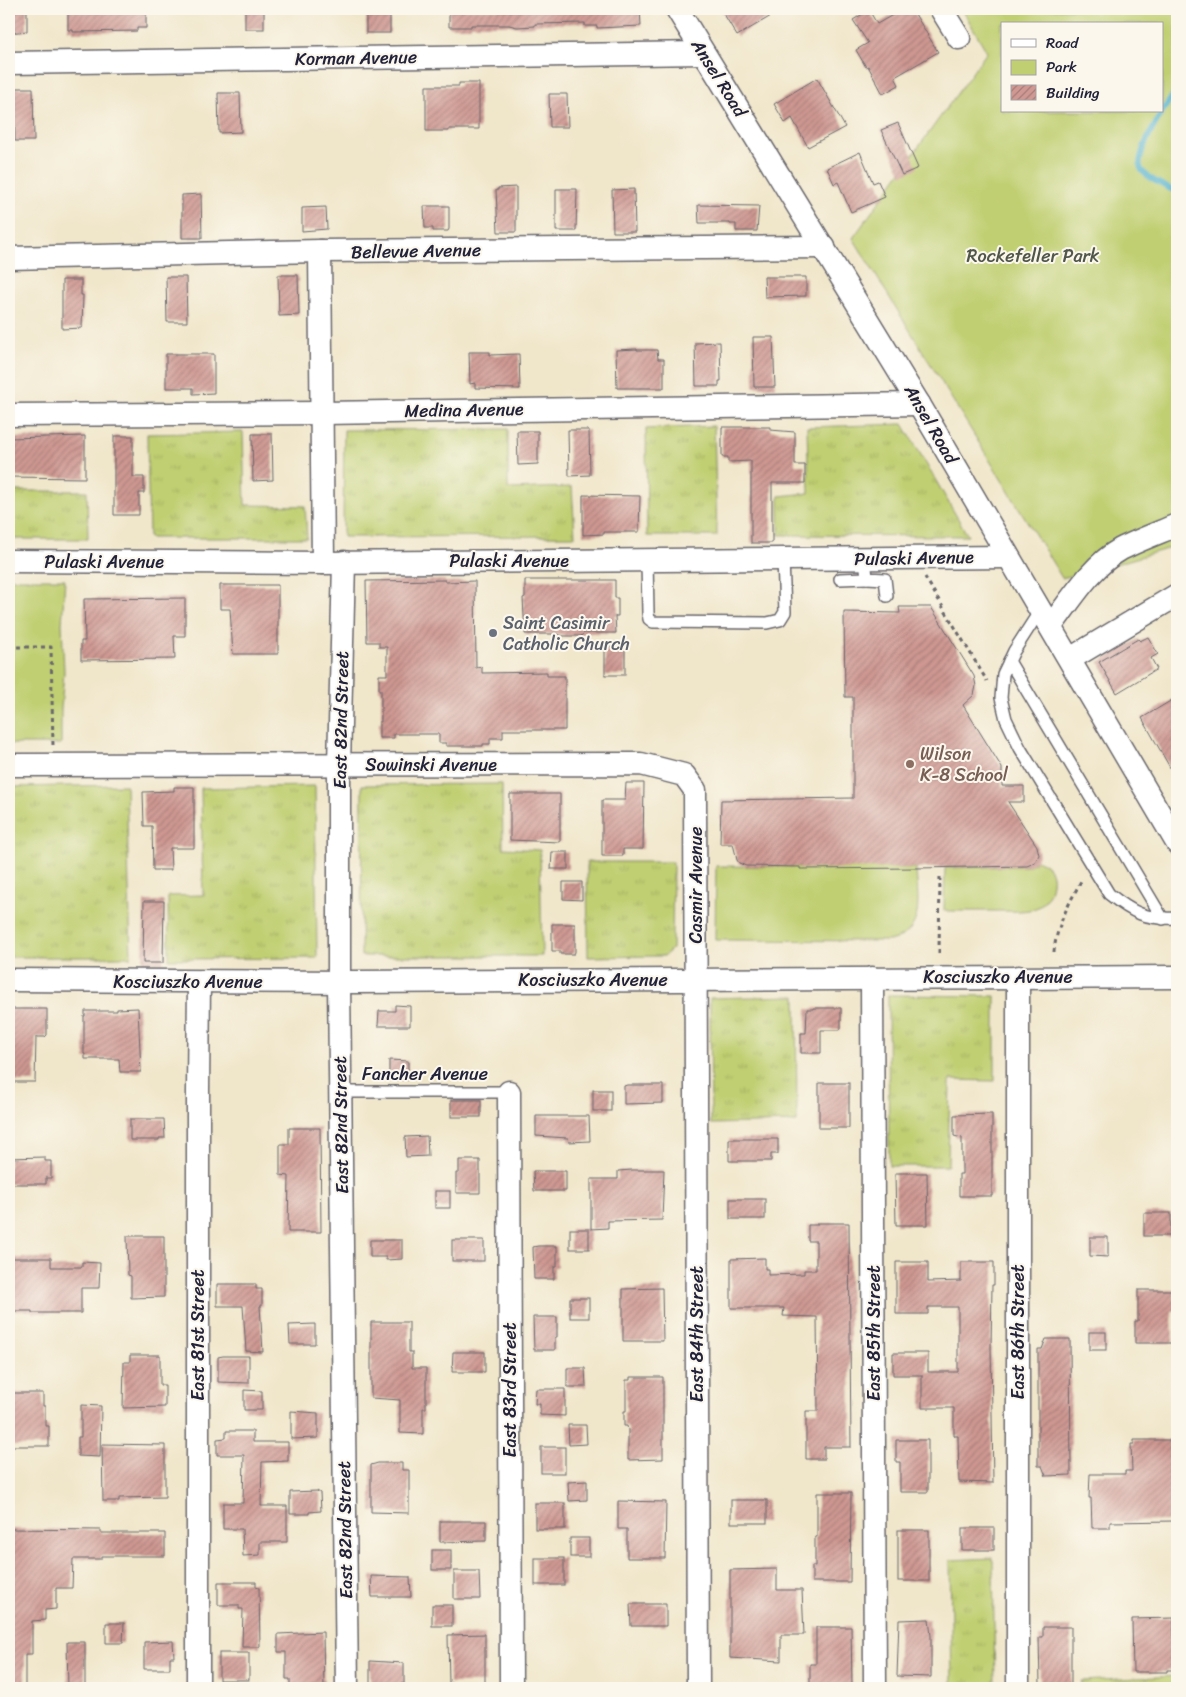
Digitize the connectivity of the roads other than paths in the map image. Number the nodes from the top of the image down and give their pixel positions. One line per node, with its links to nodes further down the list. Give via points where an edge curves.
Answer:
1 (677, 9): 4 (street, Ansel Road)
2 (941, 9): 3 (street)
3 (959, 38)
4 (703, 53): 5 (street, Korman Avenue); 6 (street, Ansel Road)
5 (9, 64)
6 (824, 247): 7 (street, Bellevue Avenue); 9 (street, Ansel Road)
7 (320, 251): 8 (street, Bellevue Avenue); 10 (street, East 82nd Street)
8 (9, 258)
9 (919, 404): 10 (street, Medina Avenue); 13 (street, Ansel Road)
10 (323, 412): 11 (street, Medina Avenue); 17 (street, East 82nd Street)
11 (9, 415)
12 (1177, 526): 22 (street, via 1119,550)
13 (1008, 557): 18 (street, Pulaski Avenue); 22 (street, Ansel Road)
14 (783, 559): 15 (street, Pulaski Avenue); 15 (lane, via 785,612 780,620 767,623 653,622 648,613); 18 (street, Pulaski Avenue)
15 (647, 560): 17 (street, Pulaski Avenue)
16 (9, 561): 17 (street, Pulaski Avenue)
17 (333, 563): 26 (street, East 82nd Street)
18 (866, 568): 19 (lane); 21 (lane, via 885,579)
19 (840, 579)
20 (1177, 595): 23 (street)
21 (887, 596)
22 (1046, 618): 23 (street, Ansel Road); 24 (lane, via 1014,651)
23 (1070, 659): 28 (street, Ansel Road)
24 (1010, 661): 30 (lane); 30 (lane, via 1004,674 1001,698 1006,719 1020,748 1109,894 1129,909)
25 (9, 765): 26 (street, Sowinski Avenue)
26 (339, 765): 27 (street, Sowinski Avenue, via 641,764 684,775); 37 (street, East 82nd Street)
27 (695, 790): 35 (street, Casmir Avenue)
28 (1177, 843)
29 (1177, 918): 30 (lane)
30 (1163, 919)
31 (1018, 977): 32 (street, Kosciuszko Avenue); 33 (street, Kosciuszko Avenue); 45 (street, East 86th Street)
32 (1177, 977)
33 (872, 978): 35 (street, Kosciuszko Avenue); 44 (street, East 85th Street)
34 (9, 980): 36 (street, Kosciuszko Avenue)
35 (696, 980): 37 (street, Kosciuszko Avenue); 43 (street, East 84th Street)
36 (199, 982): 37 (street, Kosciuszko Avenue); 40 (street, East 81st Street)
37 (339, 982): 38 (street, East 82nd Street)
38 (341, 1092): 39 (lane, Fancher Avenue); 41 (street, East 82nd Street)
39 (509, 1092): 42 (street, East 83rd Street)
40 (198, 1688)
41 (347, 1688)
42 (511, 1688)
43 (698, 1688)
44 (875, 1688)
45 (1018, 1688)

